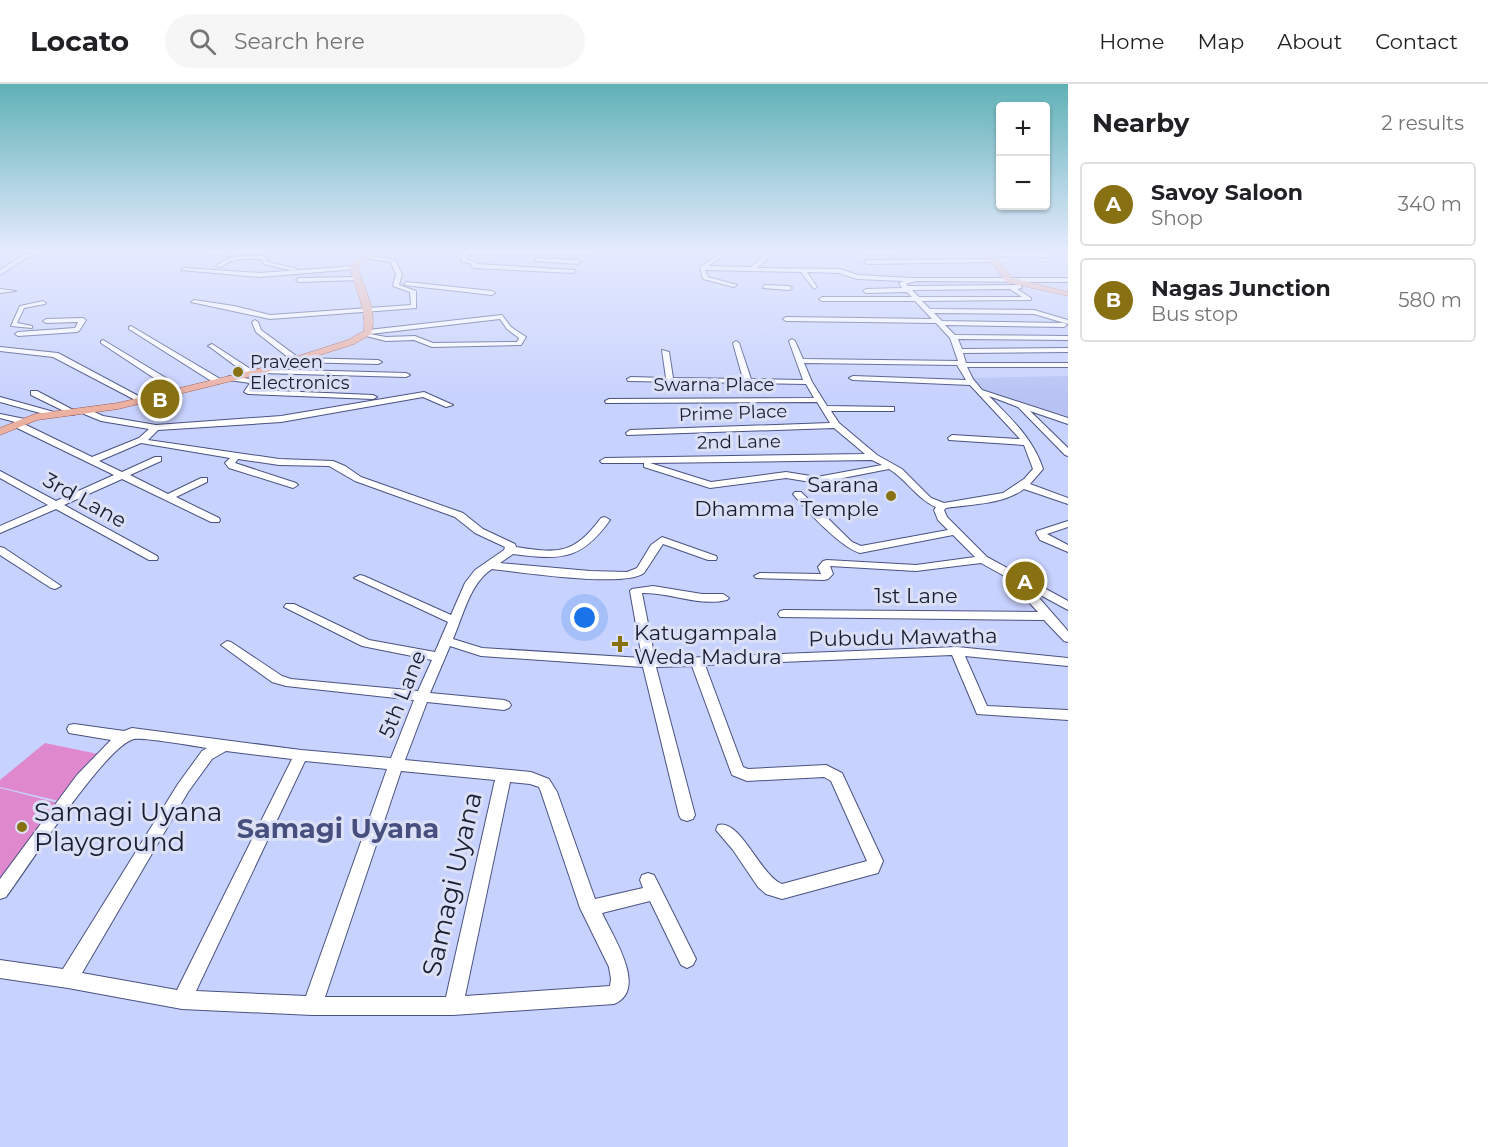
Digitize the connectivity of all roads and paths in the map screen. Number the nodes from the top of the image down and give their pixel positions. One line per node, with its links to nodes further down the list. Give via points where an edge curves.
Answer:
1 (367, 299): 9 (main road)
2 (414, 299): 9 (street, via 414,307)
3 (822, 299): 4 (street)
4 (916, 299): 6 (street); 11 (street)
5 (1028, 299): 6 (street)
6 (1018, 300): 13 (street)
7 (194, 302): 14 (street)
8 (43, 303): 20 (street, via 22,307 13,325)
9 (368, 309): 14 (street); 23 (main road)
10 (798, 312): 11 (street)
11 (928, 312): 13 (street); 17 (street)
12 (65, 313): 16 (street)
13 (1037, 313): 18 (street)
14 (256, 318): 34 (street, via 258,331)
15 (786, 319): 17 (street)
16 (46, 321): 20 (street); 22 (street, via 83,320 77,330)
17 (940, 322): 18 (street); 24 (street)
18 (1068, 323)
19 (488, 324): 23 (street)
20 (24, 327): 22 (street)
21 (131, 328): 45 (street)
22 (18, 334): 30 (street, via 18,341)
23 (366, 334): 23 (street, via 502,318 523,337 519,344 511,345 432,345 415,338 386,339); 34 (main road)
24 (953, 337): 25 (street); 32 (street)
25 (1068, 338)
26 (792, 341): 35 (street)
27 (103, 342): 50 (street)
28 (736, 343): 46 (street)
29 (212, 346): 39 (street)
30 (3, 349): 54 (street, via 56,355)
31 (1068, 350): 32 (street)
32 (958, 351): 37 (street)
33 (665, 352): 44 (street)
34 (297, 360): 36 (street); 39 (main road)
35 (800, 361): 37 (street); 47 (street)
36 (378, 362)
37 (960, 364): 38 (street); 48 (street)
38 (1068, 365)
39 (256, 372): 40 (street); 41 (main road)
40 (406, 375)
41 (232, 378): 45 (main road); 52 (street, via 255,382 248,392)
42 (853, 378): 48 (street)
43 (631, 379): 44 (street)
44 (670, 380): 46 (street)
45 (219, 382): 50 (main road)
46 (748, 382): 47 (street)
47 (808, 382): 56 (street)
48 (973, 383): 49 (street)
49 (981, 391): 57 (street); 73 (street)
50 (176, 392): 54 (main road)
51 (34, 393): 61 (street)
52 (394, 398): 58 (street, via 424,394); 68 (street, via 281,419)
53 (0, 399): 63 (street)
54 (142, 400): 62 (main road)
55 (609, 400): 56 (street, Swarna Place)
56 (820, 400): 59 (street)
57 (1019, 404): 65 (street); 74 (street)
58 (448, 405)
59 (825, 408): 60 (street); 67 (street)
60 (891, 409)
61 (75, 412): 62 (main road); 63 (main road)
62 (87, 412): 68 (street)
63 (51, 414): 66 (main road)
64 (0, 416): 66 (street)
65 (1068, 421)
66 (19, 423): 69 (main road); 78 (street)
67 (836, 425): 70 (street, Prime Place); 76 (street)
68 (156, 428): 72 (street)
69 (0, 432)
70 (630, 433)
71 (952, 438): 73 (street)
72 (142, 440): 75 (street); 78 (street)
73 (1026, 442): 86 (street, via 1038,469)
74 (1068, 453)
75 (235, 457): 85 (street, via 232,466); 99 (street, via 337,465 363,481 459,515)
76 (874, 458): 80 (street, 2nd Lane); 81 (street)
77 (159, 459): 83 (street)
78 (91, 461): 83 (street)
79 (605, 461): 80 (street, 2nd Lane)
80 (635, 461): 81 (street, via 710,485 786,475 817,480)
81 (888, 467): 91 (street, via 899,471 928,500)
82 (0, 474): 90 (street, 3rd Lane)
83 (124, 476): 88 (street); 90 (street)
84 (204, 480): 88 (street)
85 (293, 484)
86 (1026, 486): 89 (street); 91 (street, via 1009,495)
87 (798, 494): 96 (street, via 848,544 860,550)
88 (167, 498): 92 (street)
89 (1068, 501)
90 (58, 505): 95 (street); 100 (street, 3rd Lane)
91 (943, 506): 96 (street, via 939,510 942,518)
92 (215, 520)
93 (605, 520): 99 (street, via 586,544 575,551)
94 (1068, 524): 97 (street, via 1041,533)
95 (0, 530)
96 (954, 532): 102 (street)
97 (1068, 549)
98 (0, 550): 107 (street)
99 (512, 550): 103 (street)
100 (153, 558)
101 (712, 558): 103 (street, via 662,540 640,571 632,574 593,575)
102 (983, 559): 104 (street, via 916,568 827,563 824,577); 106 (street)
103 (490, 566): 113 (street, via 474,577)
104 (760, 576)
105 (360, 578): 113 (street)
106 (1023, 583): 109 (street); 112 (street)
107 (55, 586)
108 (723, 598): 121 (street, via 691,598 654,589 636,591)
109 (1068, 606)
110 (290, 607): 118 (street, via 366,643)
111 (784, 614): 112 (street, 1st Lane)
112 (1047, 616): 114 (street)
113 (455, 621): 115 (street)
114 (1068, 638)
115 (446, 641): 118 (street, 5th Lane); 121 (street, Pubudu Mawatha, via 481,652)
116 (227, 645): 122 (street, via 277,679 291,683)
117 (957, 651): 119 (street, Pubudu Mawatha); 120 (street, Pubudu Mawatha); 124 (street, via 982,711)
118 (440, 657): 122 (street, 5th Lane)
119 (697, 662): 121 (street, Pubudu Mawatha); 132 (street, via 737,771 747,775 826,771 837,777 875,861 872,868 782,892 772,890)
120 (1068, 662)
121 (649, 663): 131 (street)
122 (422, 697): 123 (street); 129 (street, 5th Lane)
123 (504, 705)
124 (1068, 715)
125 (74, 729): 126 (street, Samagi Uyana)
126 (122, 736): 127 (street, Samagi Uyana, via 132,732); 133 (street, via 96,761)
127 (226, 745): 128 (street, Samagi Uyana); 137 (street, via 207,755 183,788)
128 (301, 755): 129 (street, Samagi Uyana); 138 (street)
129 (397, 763): 130 (street, Samagi Uyana); 139 (street)
130 (504, 775): 134 (street, Samagi Uyana, via 531,778 546,785); 140 (street, Samagi Uyana)
131 (687, 815)
132 (724, 830)
133 (0, 892)
134 (589, 908): 135 (street, via 650,887); 140 (street, Samagi Uyana, via 618,968 620,990 614,996)
135 (687, 959)
136 (0, 969): 137 (street, Samagi Uyana)
137 (68, 979): 138 (street, Samagi Uyana)
138 (182, 1000): 139 (street, Samagi Uyana)
139 (312, 1006): 140 (street, Samagi Uyana)
140 (453, 1006)

